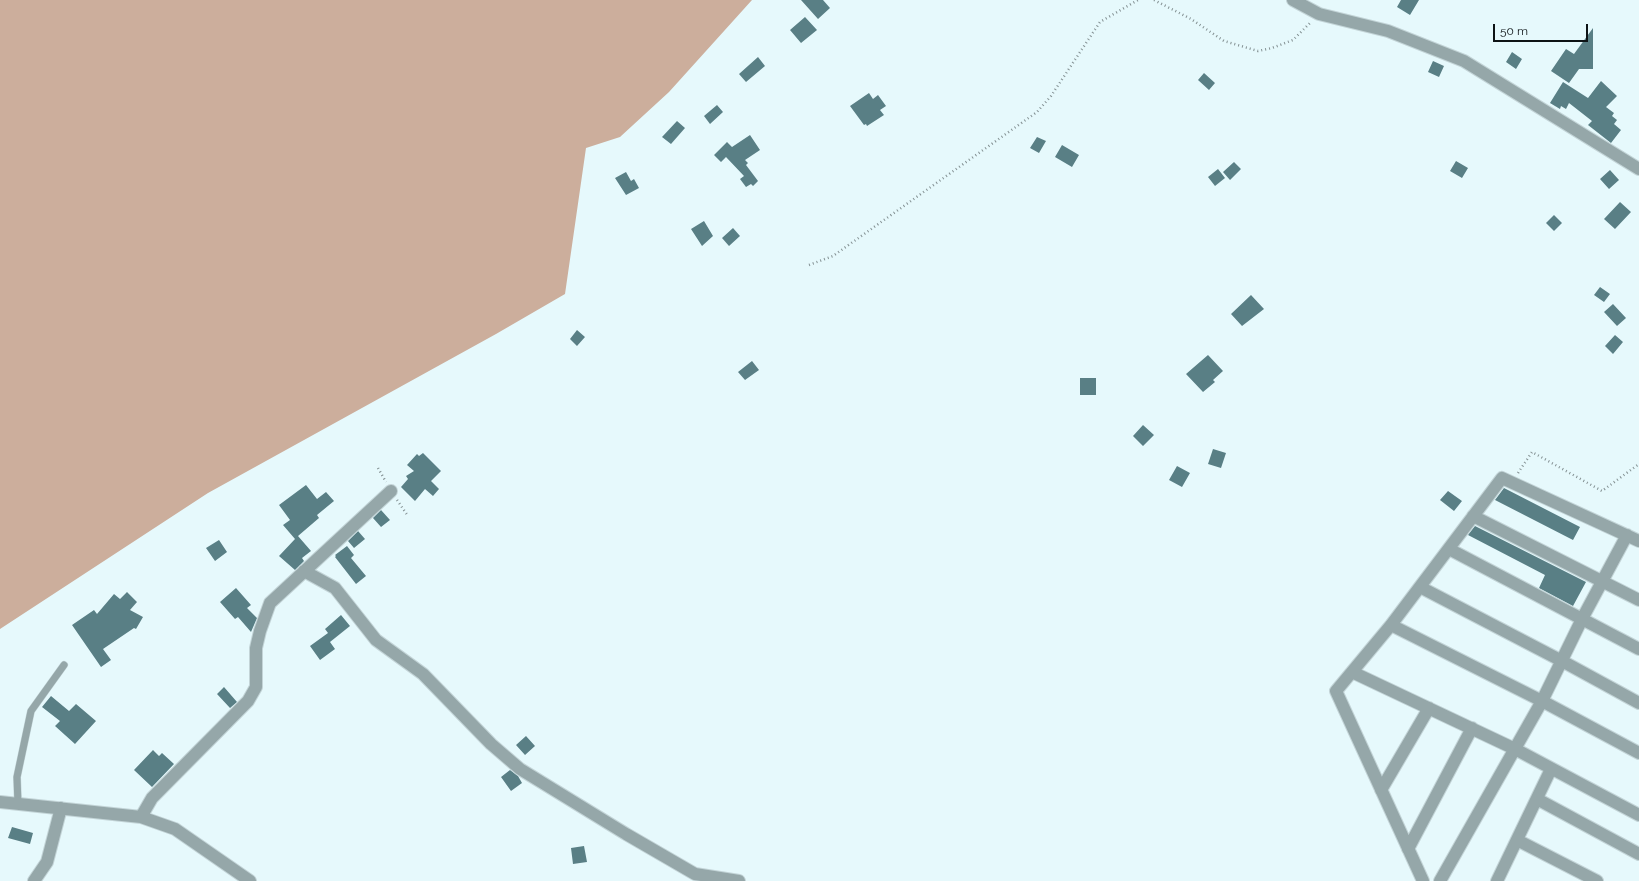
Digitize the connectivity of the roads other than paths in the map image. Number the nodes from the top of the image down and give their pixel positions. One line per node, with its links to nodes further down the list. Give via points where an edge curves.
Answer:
1 (1293, 0): 2 (street, via 1319,14 1388,31 1464,61)
2 (1639, 170)
3 (391, 491): 8 (street)
4 (1473, 516): 5 (street, via 1502,478); 7 (street); 9 (street)
5 (1627, 535): 6 (street); 9 (street)
6 (1639, 541)
7 (1449, 549): 10 (street); 12 (street)
8 (304, 570): 31 (street, via 270,603 256,648 256,687 248,701 152,798); 37 (street, via 335,588 376,640 423,674 491,744 520,769 695,874)
9 (1604, 581): 11 (street); 12 (street)
10 (1420, 587): 13 (street); 15 (street)
11 (1639, 600)
12 (1582, 620): 14 (street); 15 (street)
13 (1391, 625): 17 (street); 18 (street)
14 (1639, 650)
15 (1562, 661): 18 (street); 19 (street)
16 (64, 665): 28 (lane, via 31,711 17,777)
17 (1352, 672): 20 (street); 25 (street, via 1336,691)
18 (1542, 701): 22 (street); 23 (street)
19 (1639, 703)
20 (1430, 708): 21 (street); 25 (street)
21 (1472, 728): 22 (street); 33 (street)
22 (1515, 749): 24 (street); 39 (street)
23 (1639, 753)
24 (1551, 769): 26 (street); 30 (street)
25 (1381, 790): 33 (street)
26 (1537, 799): 32 (street); 34 (street)
27 (0, 802): 28 (street)
28 (18, 804): 29 (street)
29 (61, 808): 31 (street); 35 (street, via 47,862)
30 (1639, 815)
31 (141, 817): 36 (street, via 175,829)
32 (1517, 840): 40 (street); 41 (street)
33 (1408, 849): 38 (street)
34 (1639, 854)
35 (34, 881)
36 (250, 881)
37 (739, 881)
38 (1423, 881)
39 (1440, 881)
40 (1497, 881)
41 (1597, 881)

